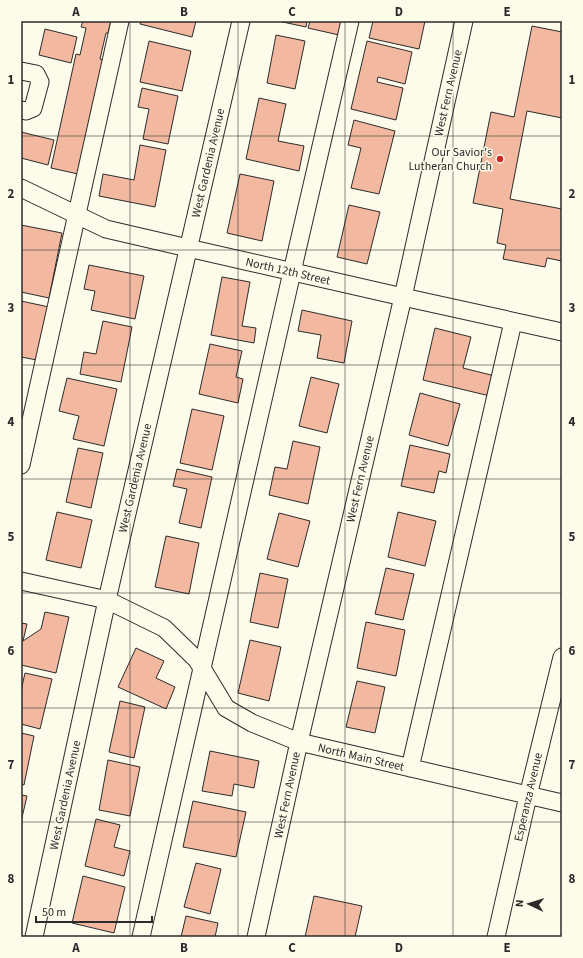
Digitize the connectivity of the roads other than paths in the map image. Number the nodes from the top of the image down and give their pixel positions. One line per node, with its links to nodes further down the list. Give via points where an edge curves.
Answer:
1 (120, 21): 8 (street)
2 (241, 21): 9 (street, West Gardenia Avenue)
3 (350, 21): 10 (street)
4 (464, 21): 11 (street, West Fern Avenue)
5 (21, 71): 6 (street, via 36,74 40,82 33,108)
6 (21, 110)
7 (21, 188): 8 (street, North 12th Street)
8 (77, 215): 9 (street, North 12th Street, via 106,229); 14 (street)
9 (188, 248): 10 (street, North 12th Street); 16 (street, West Gardenia Avenue)
10 (292, 272): 11 (street, North 12th Street); 18 (street)
11 (402, 297): 12 (street, North 12th Street); 19 (street, West Fern Avenue)
12 (514, 322): 13 (street, North 12th Street); 20 (street)
13 (562, 332)
14 (21, 465)
15 (21, 581): 16 (street, North Main Street)
16 (107, 600): 18 (street, North Main Street, via 164,628); 23 (street, West Gardenia Avenue)
17 (562, 657): 21 (street, Esperanza Avenue)
18 (202, 668): 19 (street, North Main Street, via 226,708 252,723); 24 (street)
19 (299, 742): 20 (street, North Main Street); 25 (street, West Fern Avenue)
20 (410, 768): 21 (street, North Main Street)
21 (528, 796): 22 (street, North Main Street); 26 (street, Esperanza Avenue)
22 (562, 803)
23 (34, 937)
24 (141, 937)
25 (256, 937)
26 (496, 937)

